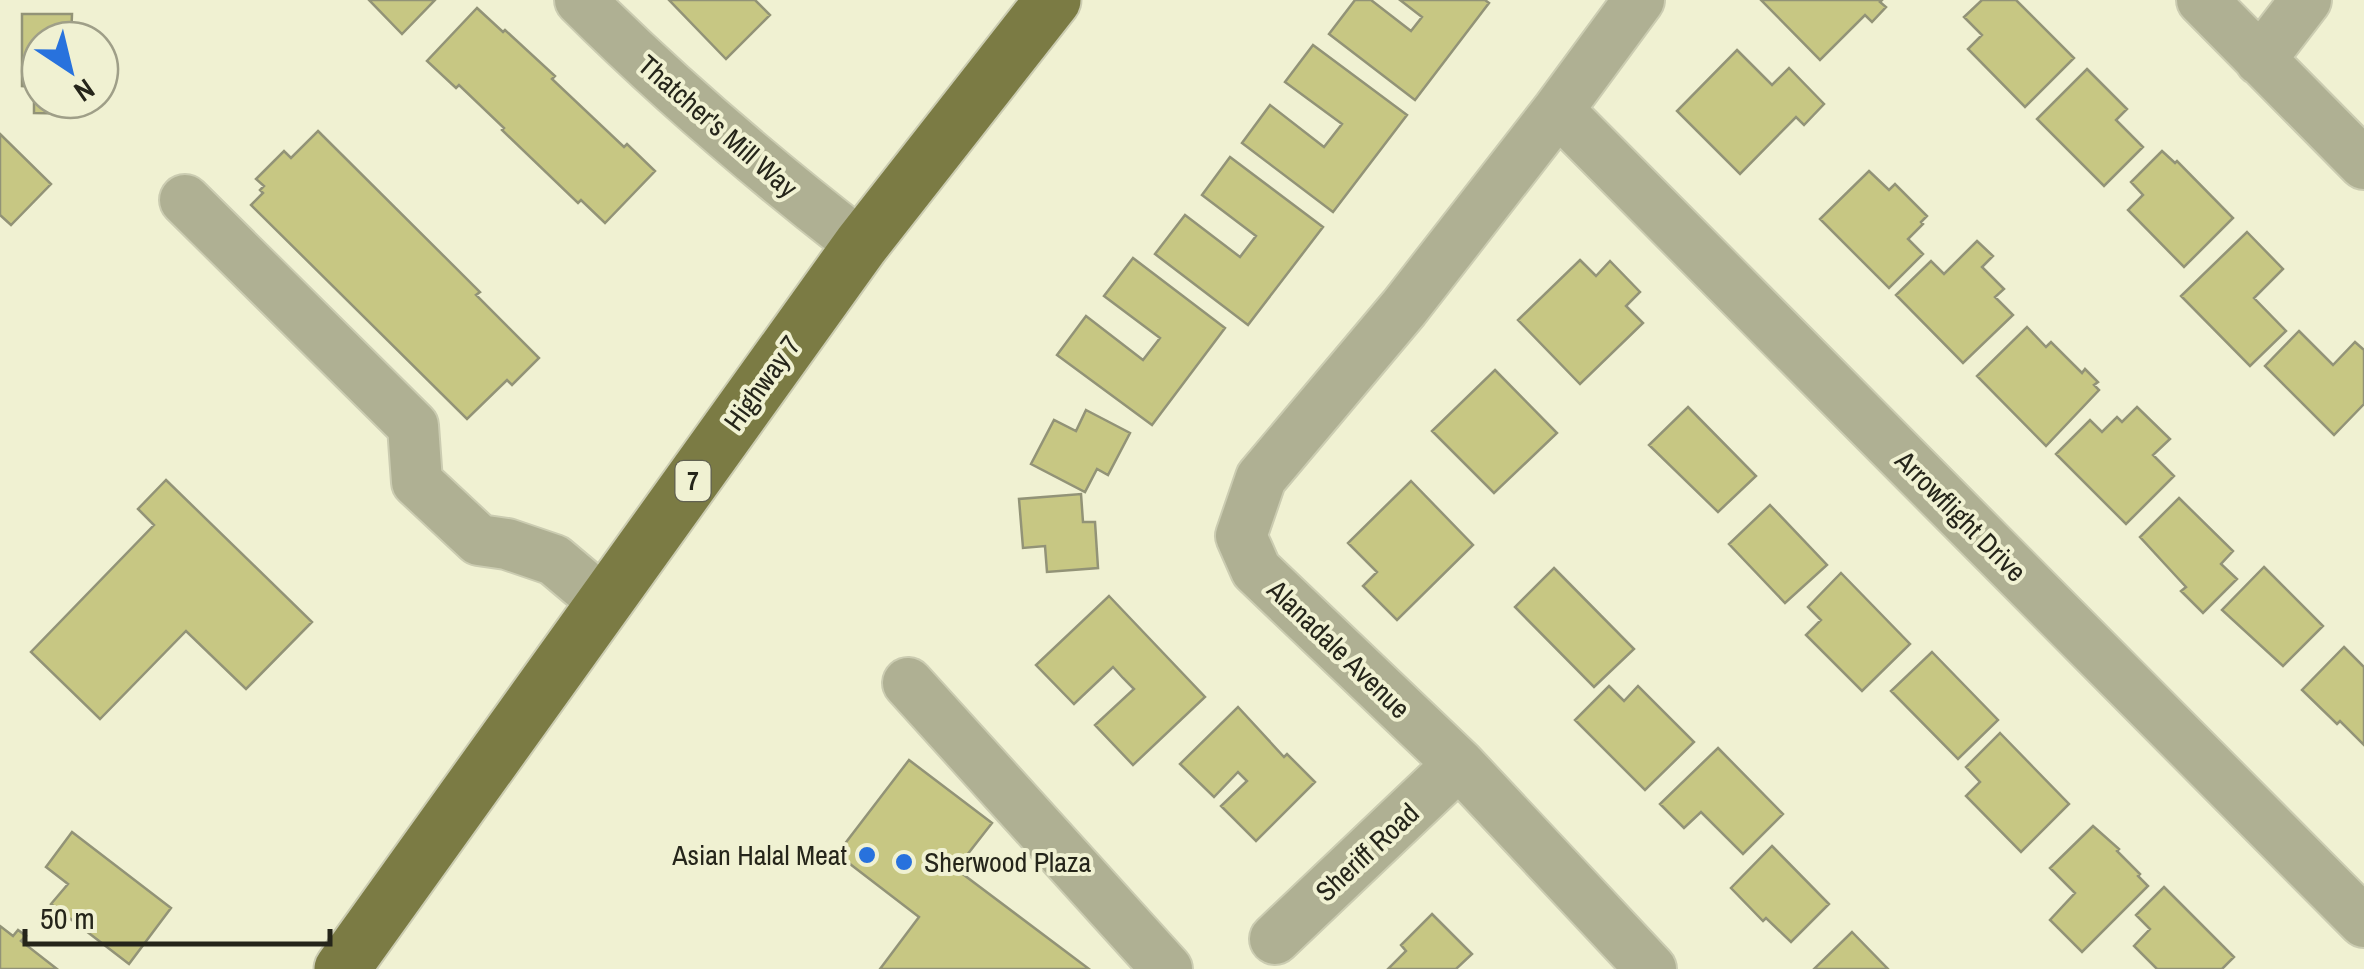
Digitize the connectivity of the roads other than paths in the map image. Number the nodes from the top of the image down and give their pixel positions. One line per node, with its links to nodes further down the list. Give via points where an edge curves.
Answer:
1 (580, 0): 10 (street, Thatcher's Mill Way, via 771,173)
2 (1052, 0): 10 (main road, Highway 7 / 7)
3 (1638, 0): 7 (street, Alanadale Avenue)
4 (2202, 0): 6 (street)
5 (2306, 0): 6 (street)
6 (2260, 60): 8 (street)
7 (1558, 110): 13 (street, Alanadale Avenue, via 1261,478 1240,536 1256,570); 14 (street, Arrowflight Drive)
8 (2364, 164)
9 (184, 200): 11 (street, via 414,426 417,482 479,540 554,560)
10 (862, 245): 11 (main road, Highway 7 / 7)
11 (605, 603): 16 (main road, Highway 7 / 7)
12 (908, 683): 17 (street)
13 (1460, 764): 15 (street, Sheriff Road); 18 (street, Alanadale Avenue)
14 (2364, 922)
15 (1275, 939)
16 (342, 969)
17 (1167, 969)
18 (1651, 969)

